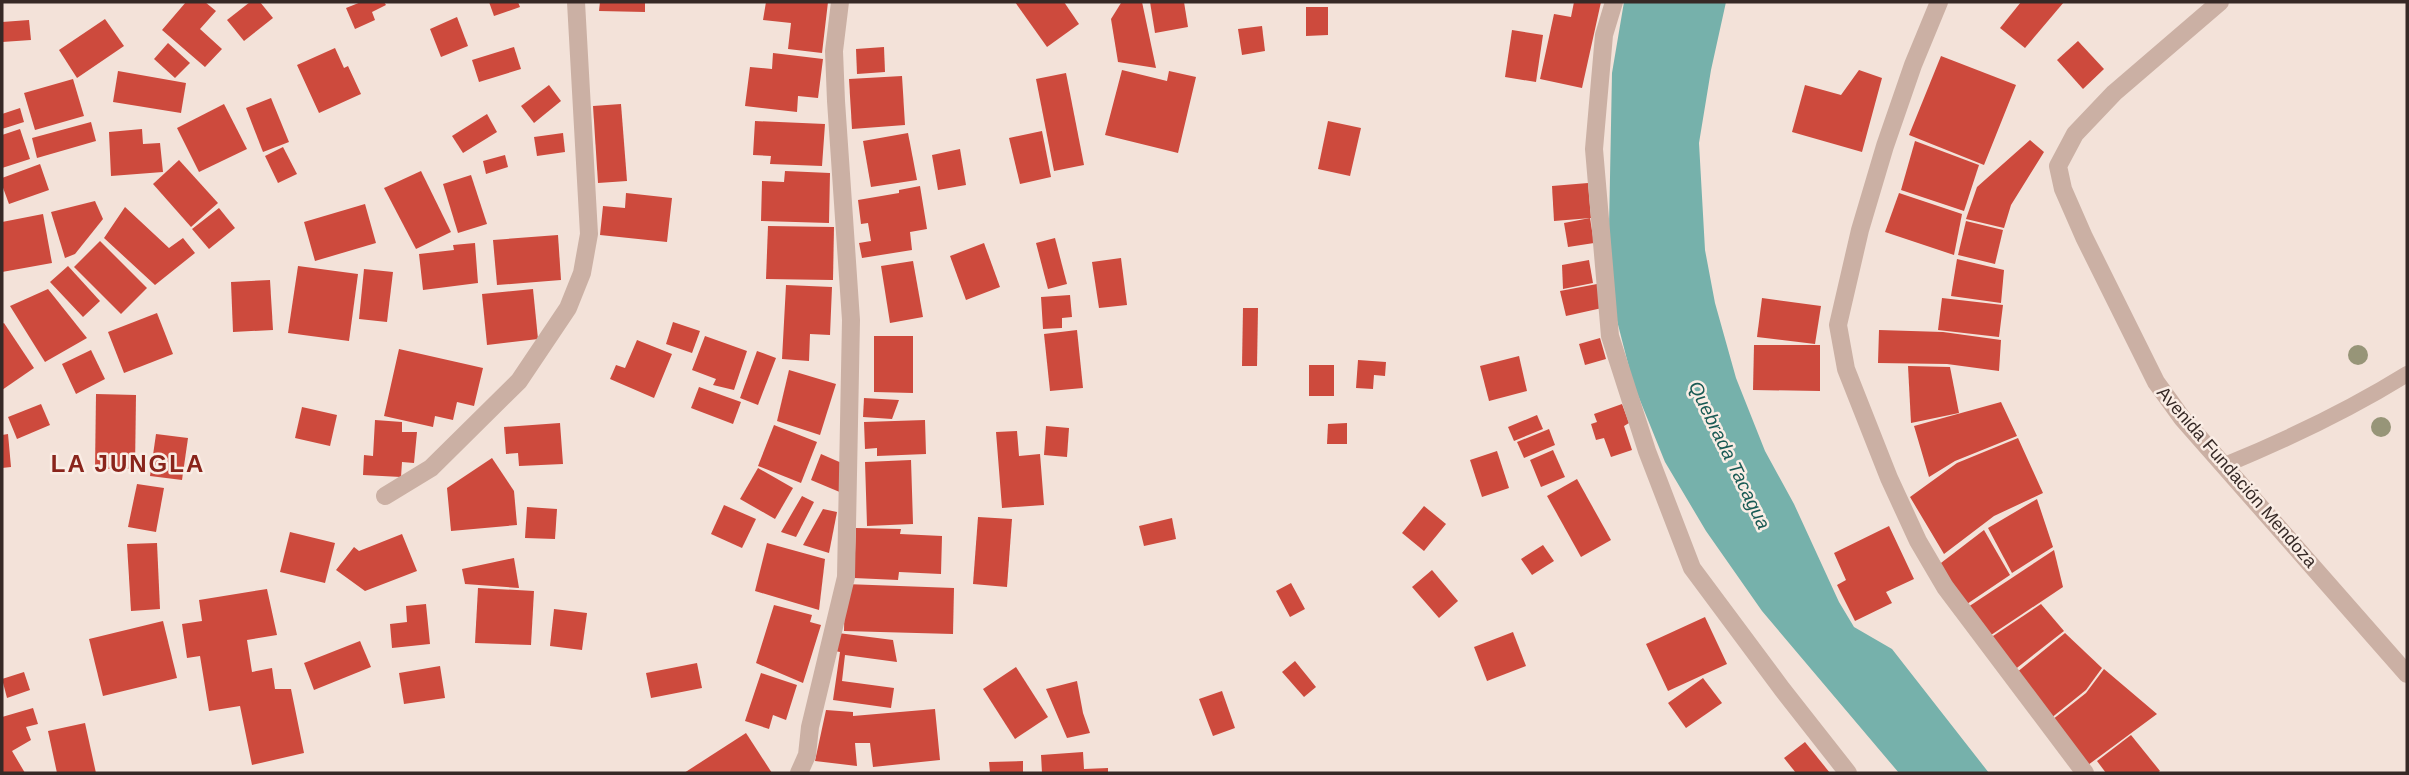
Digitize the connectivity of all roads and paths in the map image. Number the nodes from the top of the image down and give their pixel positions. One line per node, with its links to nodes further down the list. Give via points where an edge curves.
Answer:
1 (576, 2): 8 (street, via 589,234 582,273 568,308 519,381 431,468)
2 (840, 2): 10 (street, via 834,51 835,101 851,320 846,577 807,755)
3 (1614, 2): 11 (street, via 1604,35 1594,149 1610,336 1692,568)
4 (1940, 2): 12 (street, via 1913,65 1860,230 1839,325 1846,369 1889,478 1945,587)
5 (2220, 2): 7 (street, Avenida Fundación Mendoza, via 2114,93 2075,134 2058,166 2084,237 2156,382)
6 (2407, 374): 7 (lane, via 2360,403)
7 (2225, 466): 9 (street, Avenida Fundación Mendoza)
8 (384, 496)
9 (2407, 674)
10 (799, 773)
11 (1848, 773)
12 (2085, 773)

